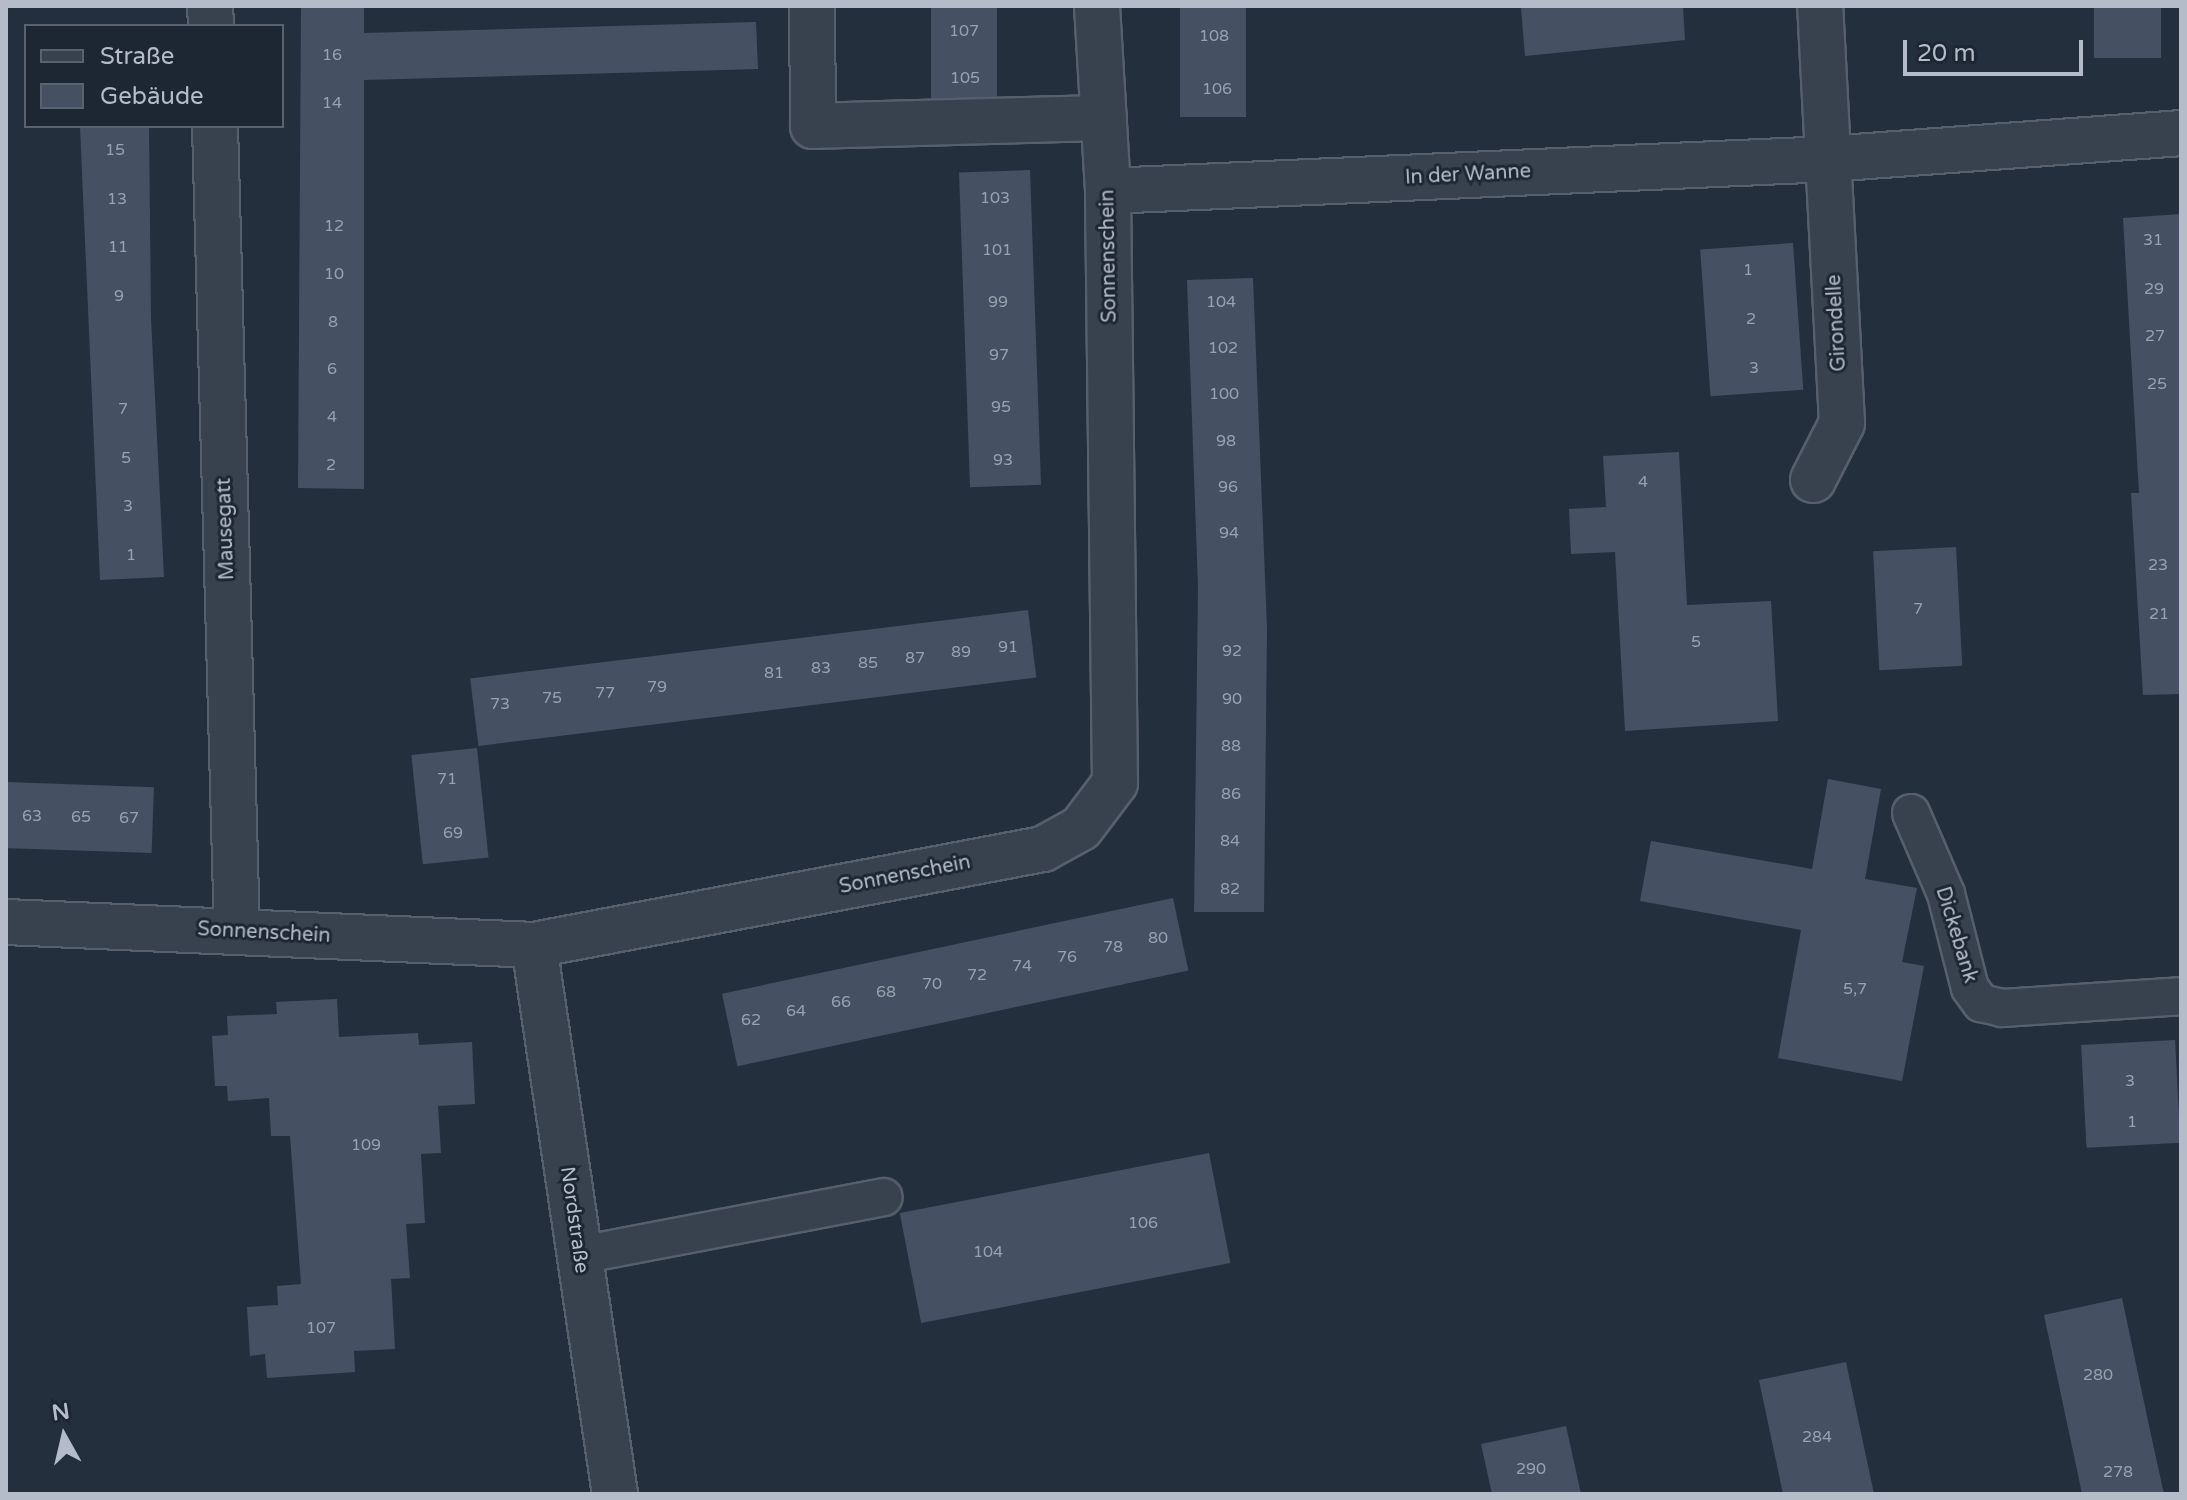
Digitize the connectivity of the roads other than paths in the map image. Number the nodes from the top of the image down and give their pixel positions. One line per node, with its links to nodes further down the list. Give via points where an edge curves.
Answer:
1 (812, 6): 4 (street, via 813,126)
2 (1097, 6): 4 (street, Sonnenschein)
3 (1820, 6): 7 (street)
4 (1104, 118): 8 (street, Sonnenschein)
5 (215, 128): 12 (street, Mausegatt)
6 (2181, 133): 7 (street, In der Wanne)
7 (1828, 159): 8 (street, In der Wanne); 9 (street, Girondelle, via 1842,423)
8 (1108, 191): 13 (street, Sonnenschein, via 1115,783 1081,828 1043,849)
9 (1813, 480)
10 (1911, 813): 14 (lane, Dickebank, via 1946,894 1970,988 1981,1003 2002,1008)
11 (6, 922): 12 (street, Sonnenschein)
12 (237, 932): 13 (street, Sonnenschein)
13 (534, 945): 16 (street, Nordstraße)
14 (2181, 996)
15 (883, 1197): 16 (lane)
16 (580, 1255): 17 (street, Nordstraße)
17 (615, 1494)

